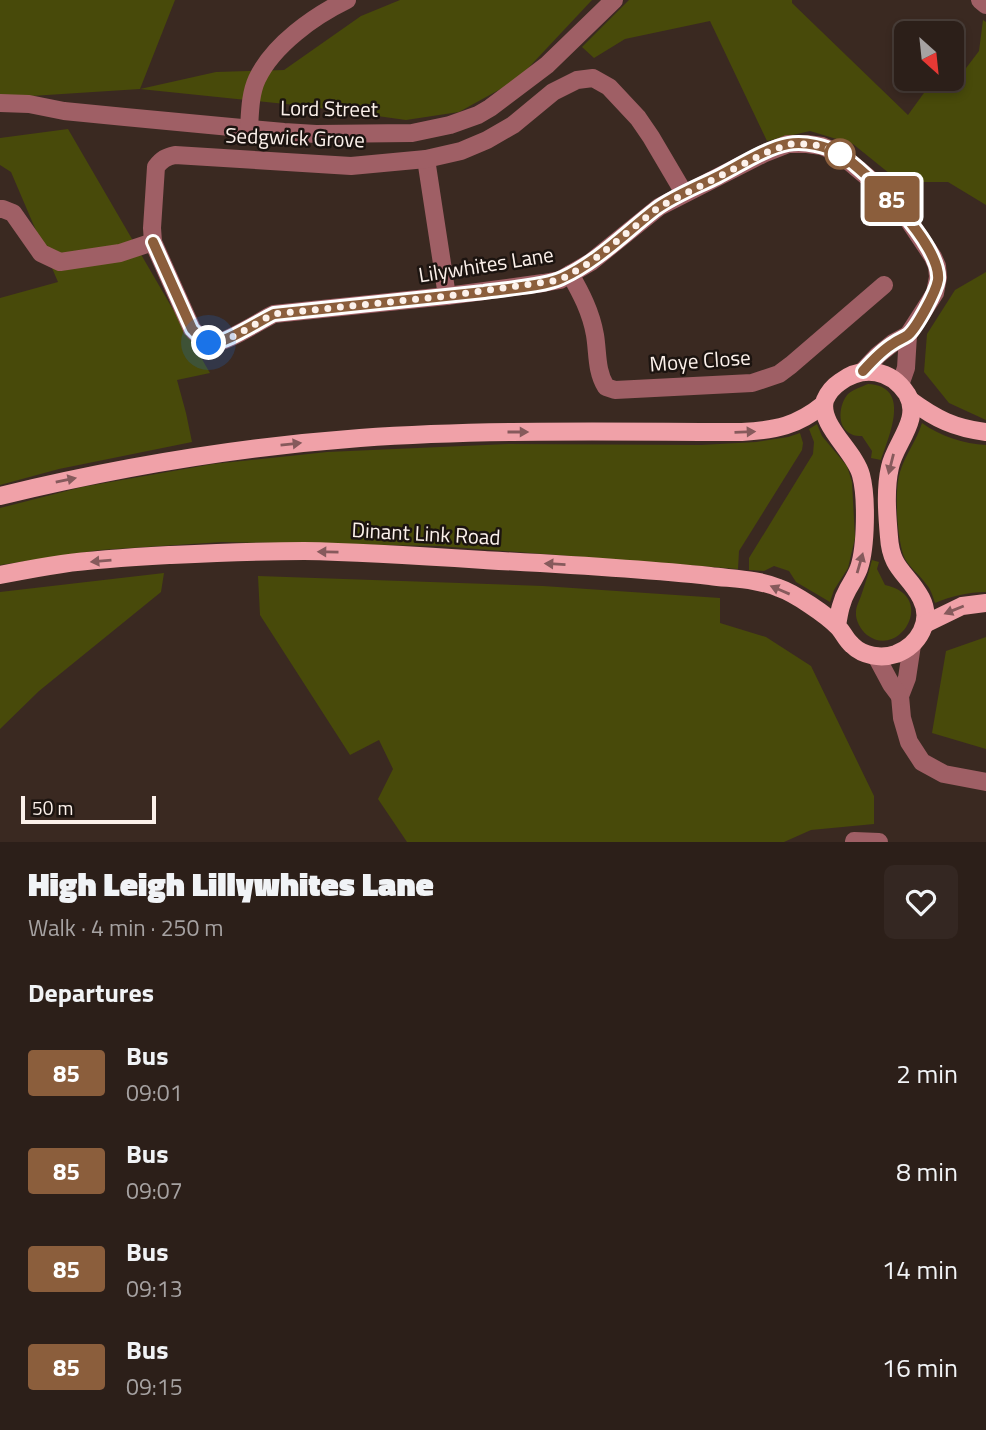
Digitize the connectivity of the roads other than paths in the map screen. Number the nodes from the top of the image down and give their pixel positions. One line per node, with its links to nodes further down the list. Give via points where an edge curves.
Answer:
1 (347, 0): 6 (street, via 299,29 267,65 256,80)
2 (614, 0): 6 (street, Lord Street, via 512,92 478,115 450,125 412,134)
3 (980, 0): 4 (street)
4 (986, 5)
5 (0, 103): 6 (street, Lord Street)
6 (248, 129)
7 (426, 159): 8 (street, Sedgwick Grove, via 487,140 553,92 593,78 609,87 638,118); 10 (street, Sedgwick Grove, via 351,166 166,157 156,167); 13 (street)
8 (684, 193): 11 (street, Lilywhites Lane); 14 (street, Lilywhites Lane, via 789,144 822,146 840,155 901,209 937,266 935,293)
9 (0, 209): 10 (street, via 13,214 41,253 60,262 120,253)
10 (153, 242): 13 (street, Lilywhites Lane, via 192,329 209,343 225,341 274,314)
11 (570, 274): 12 (street, Moye Close, via 589,310 600,378 615,390 751,383 779,374); 13 (street, Lilywhites Lane, via 542,284)
12 (884, 285)
13 (447, 296)
14 (908, 335): 15 (street, Lilywhites Lane); 16 (street, Lilywhites Lane)
15 (863, 371): 16 (main road, via 889,376); 17 (main road, via 843,379)
16 (905, 393): 18 (main road, via 940,420); 22 (main road, one-way to 22, via 911,416 890,466 888,531 895,563 921,597)
17 (824, 404): 19 (main road, one-way to 17, via 130,467 302,443 467,433 768,431 800,421); 23 (main road, one-way to 17, via 840,607 864,547 863,492 856,462 831,428)
18 (986, 432)
19 (0, 496)
20 (0, 575): 23 (main road, Dinant Link Road, one-way to 20, via 779,587 754,581 378,553 227,552 62,564)
21 (986, 604): 22 (main road, one-way to 22, via 962,606)
22 (925, 624): 24 (main road)
23 (838, 626): 25 (main road, Dinant Link Road, via 850,645)
24 (912, 645): 25 (main road, via 889,656); 26 (street)
25 (876, 656): 26 (street)
26 (900, 696): 27 (street, via 909,742 922,762 944,774)
27 (986, 782)
28 (853, 841): 29 (street)
29 (879, 842)

